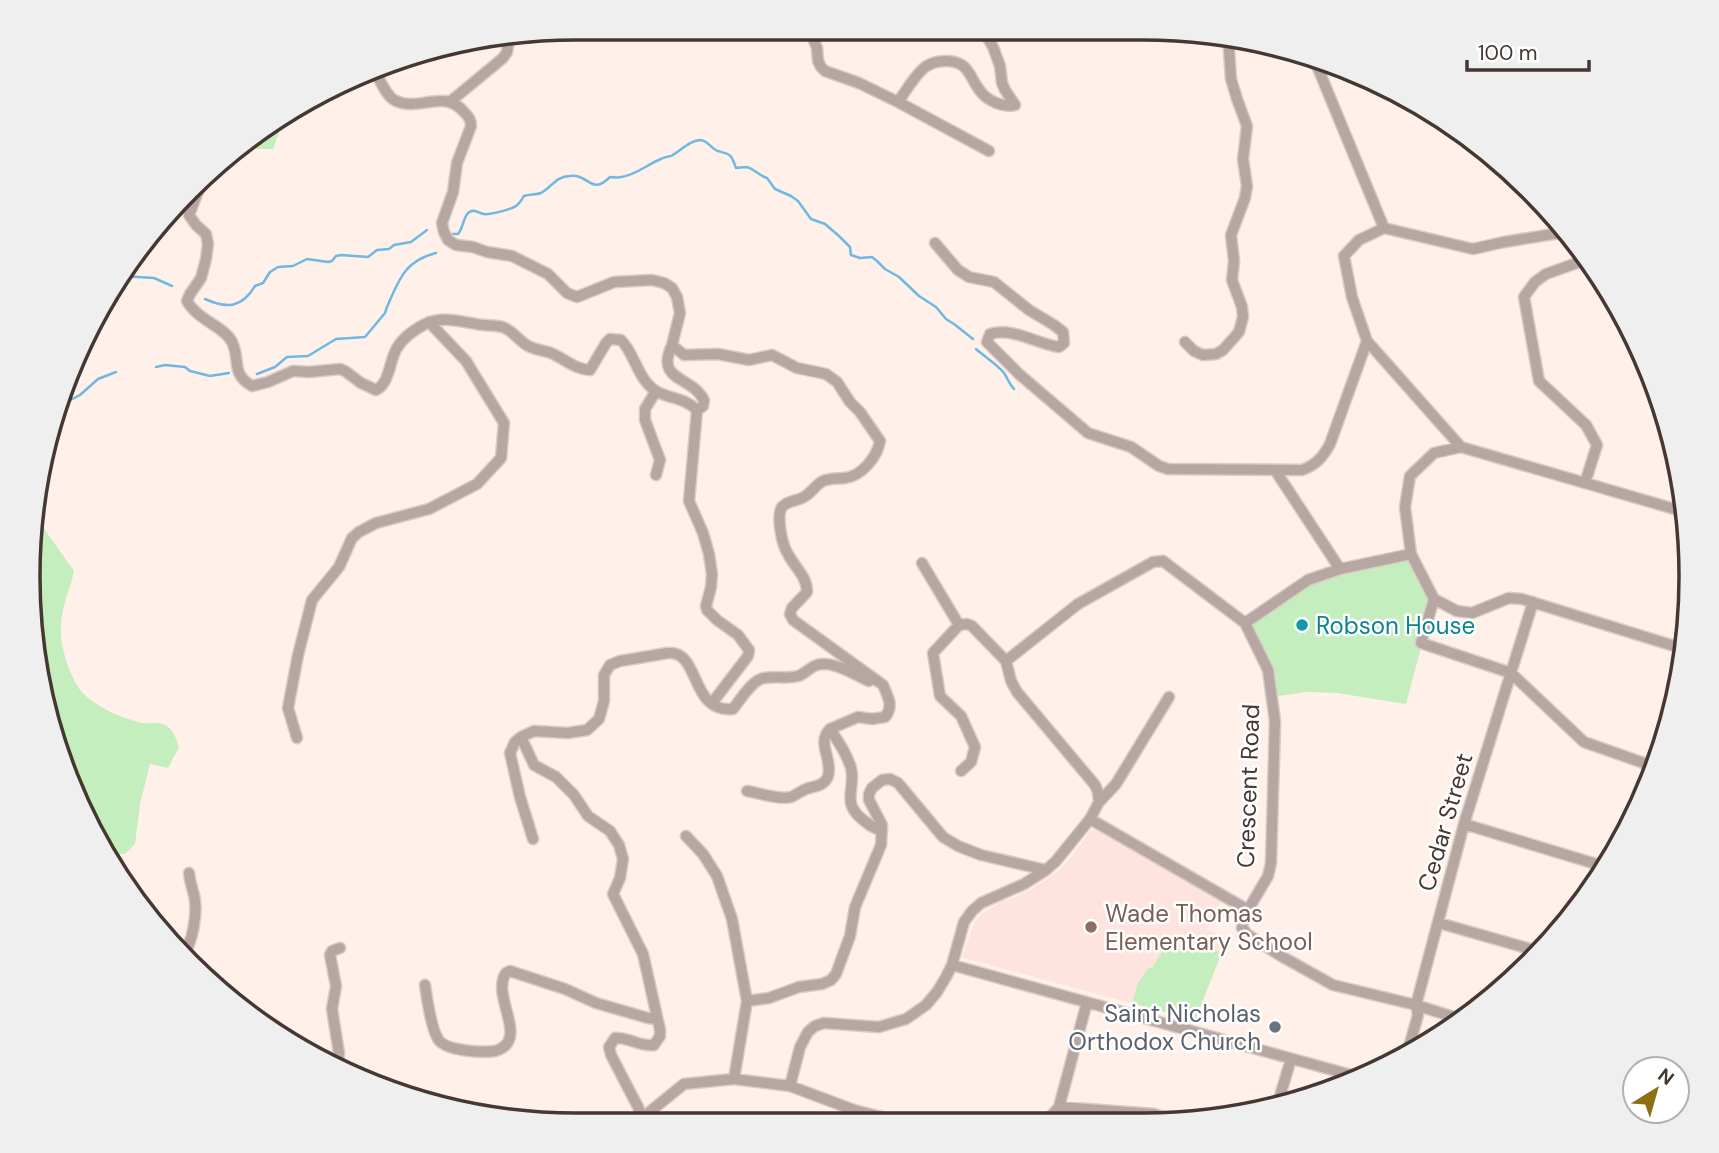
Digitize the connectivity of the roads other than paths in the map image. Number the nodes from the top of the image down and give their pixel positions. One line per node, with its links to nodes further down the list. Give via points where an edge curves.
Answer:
1 (814, 40): 8 (street, via 825,71)
2 (989, 40): 8 (street, via 1002,83 1015,105 1005,106 987,97 968,71 944,61 922,69)
3 (508, 45): 7 (street, via 503,58)
4 (1229, 48): 17 (street, via 1231,79 1247,126 1243,159 1247,186 1231,235 1233,280 1243,317 1238,332 1216,354 1203,355)
5 (1319, 70): 11 (street)
6 (379, 78): 7 (street, via 396,101)
7 (451, 101): 18 (street, via 464,111 471,126 442,223 448,240 512,256 548,274 566,293 577,297 614,282 664,283 677,297 680,313)
8 (898, 102): 9 (street)
9 (989, 150)
10 (195, 199): 15 (street, via 190,215 206,234 208,244 201,278 187,301 232,341 239,375 252,386 293,371 340,369 376,390 383,386 398,346)
11 (1384, 228): 12 (street, via 1473,249); 16 (street, via 1359,240 1344,256)
12 (1555, 234)
13 (935, 243): 22 (street, via 958,270 994,282 1063,332 1064,343 1059,347 1001,332 990,334 987,342 1088,433 1131,447 1168,469)
14 (1577, 263): 24 (street, via 1546,274 1524,297 1539,380 1586,425 1597,445)
15 (429, 322): 19 (street, via 501,326 531,348 586,370 606,343 621,340); 40 (street, via 466,361 504,423 501,458 477,484 429,509 376,523 352,538 340,567 312,600 288,708)
16 (1367, 341): 21 (street); 22 (street, via 1326,453 1308,468)
17 (1185, 342)
18 (672, 345): 20 (street, via 666,365 700,392 704,400); 36 (street, via 684,355 749,360 772,355 797,368 826,374 875,432 878,449 860,472 824,481 781,508 779,518 788,555 807,584 807,592 792,608 793,620)
19 (656, 391): 20 (street); 23 (street, via 645,409 645,420 660,460)
20 (697, 410): 38 (street, via 689,501 709,554 712,574 706,606 749,650)
21 (1461, 447): 24 (street); 26 (street, via 1434,453 1410,476 1405,506)
22 (1275, 470): 28 (street)
23 (656, 475)
24 (1585, 484): 25 (street)
25 (1674, 509)
26 (1411, 554): 28 (street); 29 (street)
27 (922, 563): 32 (street)
28 (1340, 569): 31 (street, via 1308,580)
29 (1434, 599): 30 (street, via 1465,613 1509,598); 35 (street, via 1421,643)
30 (1533, 602): 33 (street); 35 (street, Cedar Street)
31 (1245, 624): 34 (street, Crescent Road, via 1160,560 1087,598); 54 (street, Crescent Road, via 1268,670 1275,721 1271,863)
32 (959, 625): 34 (street, via 972,626); 43 (street, via 933,653 940,696 961,716 975,747 971,762)
33 (1674, 646)
34 (1006, 661): 45 (street, via 1017,692 1095,785)
35 (1511, 673): 42 (street, via 1584,742); 47 (street, Cedar Street)
36 (883, 685): 38 (street, via 838,667 815,665 796,677 757,680 733,709); 39 (street, via 890,701 890,711 884,717 858,718)
37 (1169, 697): 45 (street, via 1121,778)
38 (712, 703): 41 (street, via 703,696 681,654 620,661 610,665 604,675 604,701 598,719 587,730 534,731)
39 (830, 729): 44 (street, via 824,736 829,774 822,784 790,797); 48 (street, via 852,773 851,807)
40 (297, 737)
41 (521, 737): 50 (street, via 510,752); 65 (street, via 534,765 556,777 619,845 623,859 613,894 643,954)
42 (1645, 763)
43 (961, 771)
44 (747, 790)
45 (1099, 802): 46 (street)
46 (1090, 819): 52 (street); 54 (street)
47 (1464, 824): 51 (street); 55 (street, Cedar Street)
48 (881, 830): 52 (street, via 869,794 881,780 890,779 943,837 958,846); 61 (street, via 881,845 855,907 836,974 822,984)
49 (685, 836): 61 (street, via 718,876 732,919)
50 (533, 839)
51 (1595, 864)
52 (1046, 870): 59 (street, via 972,911 964,922)
53 (189, 873): 56 (street, via 195,898)
54 (1248, 910): 63 (street, via 1242,928 1281,956 1333,985)
55 (1439, 923): 58 (street); 63 (street, Cedar Street)
56 (189, 947)
57 (340, 948): 67 (street, via 330,955)
58 (1529, 949)
59 (952, 965): 62 (street); 71 (street, via 926,1005 906,1019 879,1027 815,1026 800,1047)
60 (425, 985): 65 (street, via 438,1039 449,1048 495,1051 507,1044 510,1029 502,980 510,971 596,1003)
61 (747, 1001): 70 (street)
62 (1087, 1002): 68 (street); 73 (street)
63 (1416, 1005): 64 (street); 66 (street, Cedar Street, via 1418,1016)
64 (1449, 1016)
65 (657, 1019): 75 (street, via 660,1036 654,1045 615,1038 609,1047)
66 (1411, 1041)
67 (339, 1057)
68 (1291, 1059): 69 (street); 72 (street)
69 (1344, 1073)
70 (734, 1079): 71 (street); 76 (street, via 684,1084)
71 (790, 1086): 74 (street)
72 (1281, 1094)
73 (1059, 1107): 80 (street); 81 (street)
74 (854, 1110): 77 (street); 78 (street); 79 (street)
75 (639, 1113)
76 (650, 1113)
77 (852, 1113)
78 (855, 1113)
79 (866, 1113)
80 (1054, 1113)
81 (1140, 1113)

